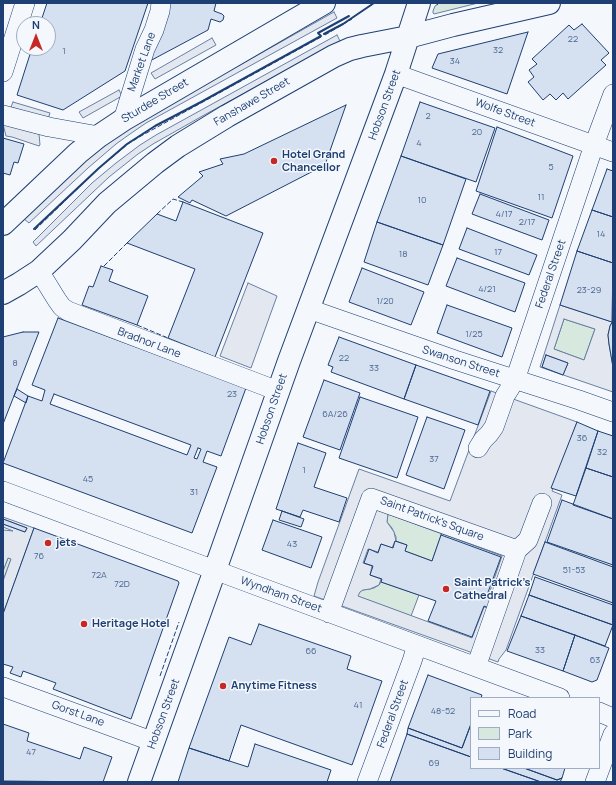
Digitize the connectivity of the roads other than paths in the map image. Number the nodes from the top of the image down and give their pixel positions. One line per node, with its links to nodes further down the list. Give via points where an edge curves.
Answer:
1 (24, 3): 7 (street)
2 (161, 3): 11 (street, Market Lane)
3 (324, 3): 11 (main road, Sturdee Street)
4 (420, 3): 6 (main road, Hobson Street)
5 (549, 3): 6 (main road, Fanshawe Street)
6 (408, 37): 8 (main road, Hobson Street); 16 (main road, Fanshawe Street, via 350,49 334,56 178,146 106,203)
7 (3, 72)
8 (396, 74): 13 (street, Wolfe Street); 18 (main road, Hobson Street)
9 (613, 94): 13 (street, Federal Street)
10 (3, 115): 12 (street)
11 (123, 120): 12 (main road, Sturdee Street)
12 (99, 136): 15 (main road, Sturdee Street)
13 (594, 145): 14 (street, Wolfe Street); 19 (street, Federal Street)
14 (613, 152)
15 (3, 224)
16 (39, 271): 17 (main road, Fanshawe Street); 20 (street, Bradnor Lane, via 62,307 68,311)
17 (3, 293)
18 (309, 309): 19 (street, Swanson Street); 20 (main road, Hobson Street)
19 (515, 380): 21 (street, Swanson Street); 22 (street, Federal Street, via 505,396 494,427)
20 (278, 392): 26 (main road, Hobson Street)
21 (613, 412)
22 (478, 448)
23 (3, 491): 26 (street, Wyndham Street)
24 (542, 503): 25 (street, via 528,540)
25 (517, 550): 27 (street, Saint Patrick's Square, via 371,498); 29 (street)
26 (216, 570): 27 (street, Wyndham Street); 34 (main road, Hobson Street)
27 (329, 612): 28 (street, Wyndham Street)
28 (417, 645): 29 (street, Wyndham Street); 37 (street, Federal Street)
29 (476, 667): 31 (street, Wyndham Street)
30 (3, 687): 34 (street, Gorst Lane)
31 (557, 697)
32 (600, 712): 33 (street)
33 (613, 718)
34 (154, 742): 36 (main road, Hobson Street)
35 (612, 742): 38 (street)
36 (139, 782)
37 (367, 782)
38 (595, 782)

